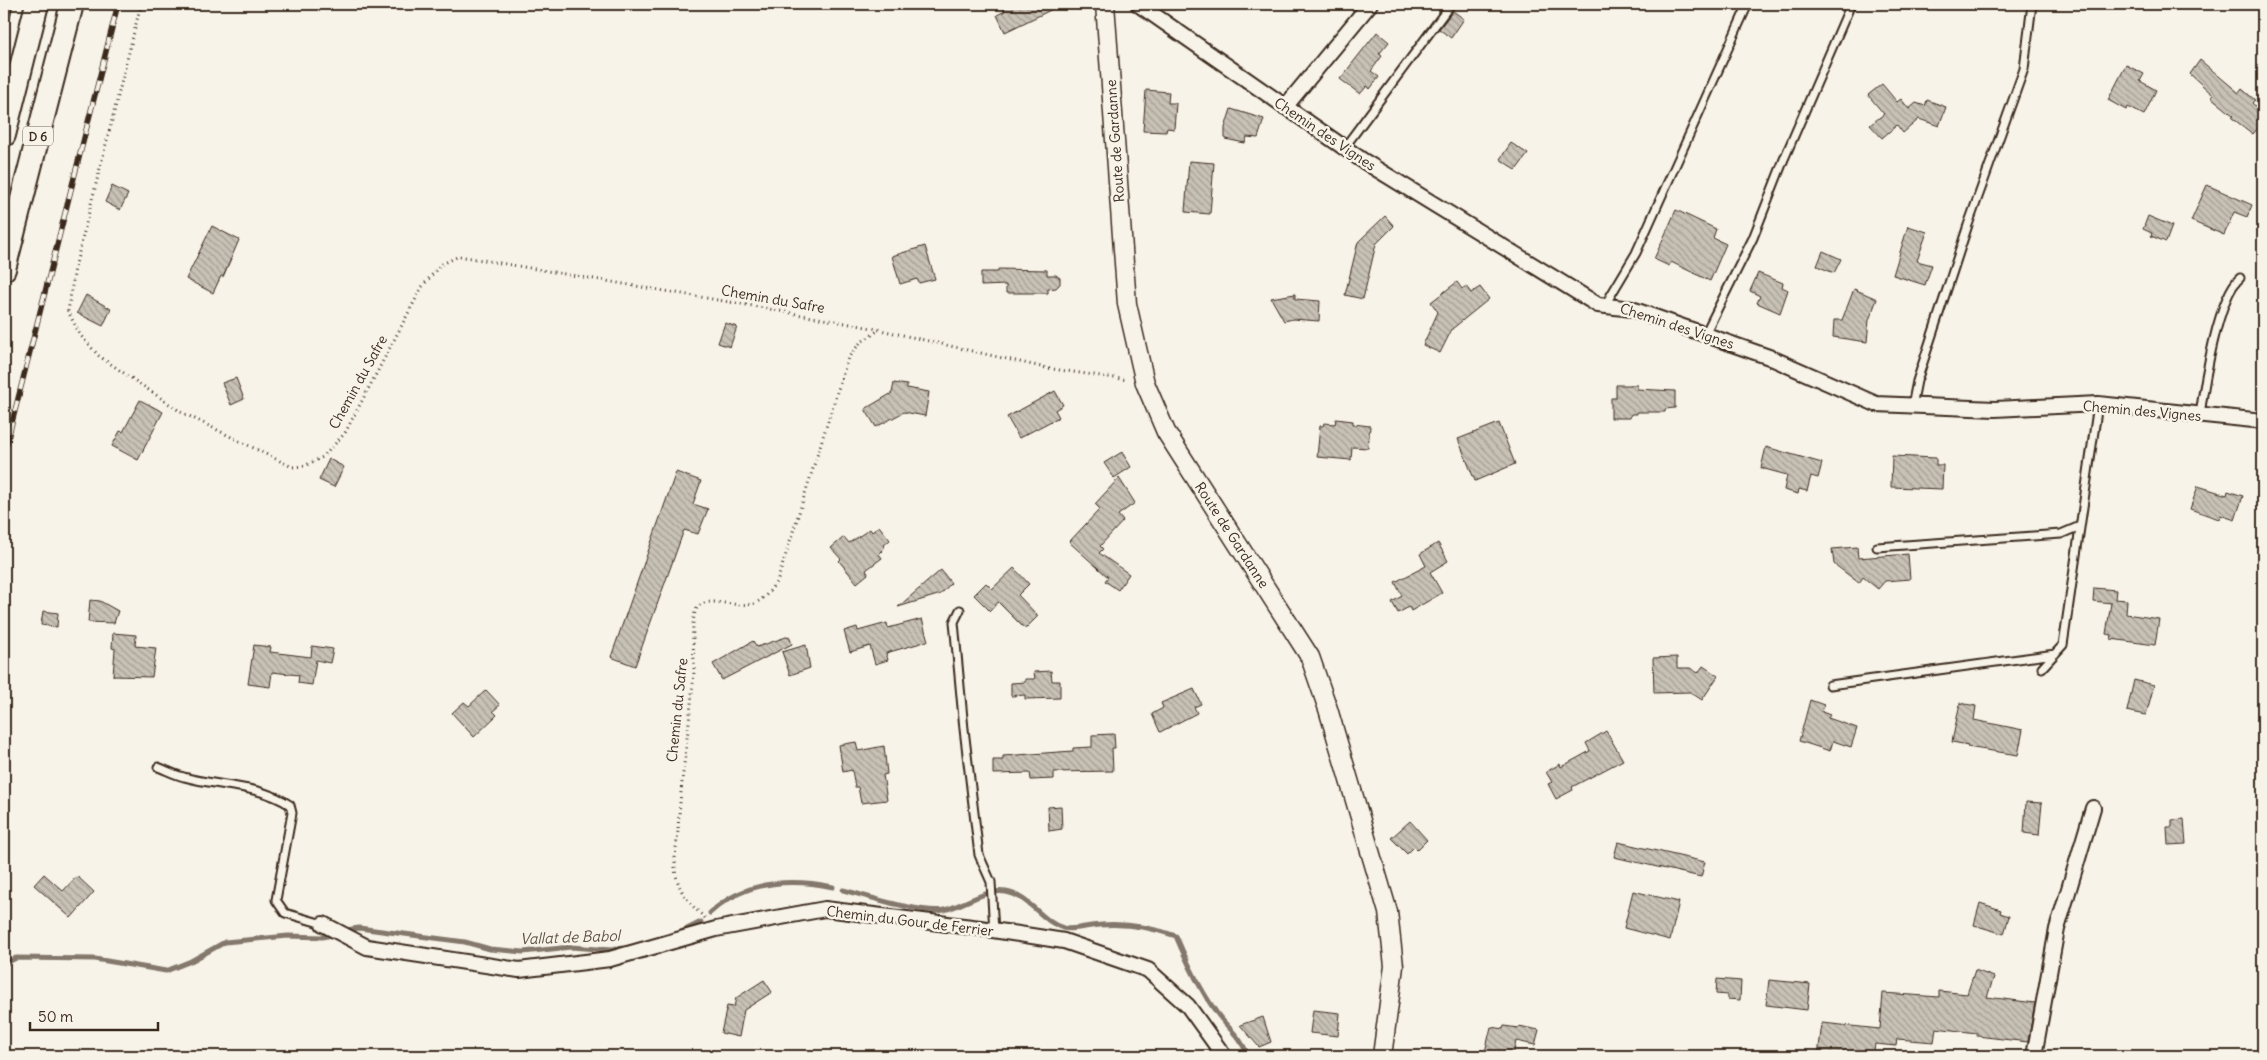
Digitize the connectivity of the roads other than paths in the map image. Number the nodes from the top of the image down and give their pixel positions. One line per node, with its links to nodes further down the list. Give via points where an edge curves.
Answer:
1 (8, 4): 11 (lane)
2 (37, 4): 13 (highway, D 6)
3 (72, 4): 15 (highway, D 6)
4 (1105, 4): 34 (street, Route de Gardanne, via 1127,304 1146,383 1166,432 1310,657 1388,912 1394,966)
5 (1138, 4): 12 (street, Chemin des Vignes)
6 (1370, 4): 12 (street)
7 (1451, 4): 14 (lane)
8 (1748, 4): 17 (lane, via 1636,253)
9 (1851, 4): 18 (lane, via 1753,238)
10 (2032, 4): 20 (lane, via 2024,69 1968,225 1917,381)
11 (4, 21)
12 (1285, 107): 14 (street, Chemin des Vignes)
13 (4, 130)
14 (1344, 148): 17 (street, Chemin des Vignes, via 1590,300)
15 (4, 269)
16 (2240, 278): 21 (lane, via 2226,298 2205,381)
17 (1605, 305): 18 (street, Chemin des Vignes, via 1632,309)
18 (1705, 334): 20 (street, Chemin des Vignes, via 1769,356 1876,404)
19 (2098, 404): 20 (street, Chemin des Vignes, via 1995,408); 21 (street, Chemin des Vignes); 23 (lane)
20 (1912, 406)
21 (2200, 416): 22 (street, Chemin des Vignes)
22 (2263, 421)
23 (2080, 526): 24 (lane, via 2061,534); 26 (lane, via 2063,645)
24 (1876, 546)
25 (960, 610): 32 (lane, via 954,622 964,729 979,855 990,882)
26 (2055, 654): 27 (lane); 28 (lane)
27 (2042, 668)
28 (1830, 685)
29 (158, 767): 31 (lane, via 183,777 260,791 290,805 292,813 276,900 285,913)
30 (2093, 808): 35 (street, via 2057,929)
31 (324, 924): 32 (street, Chemin du Gour de Ferrier, via 367,946 519,970 610,959 716,929 825,909)
32 (994, 931): 33 (street, Chemin du Gour de Ferrier, via 1064,941 1148,970 1188,1006)
33 (1224, 1056)
34 (1382, 1056)
35 (2034, 1056)

